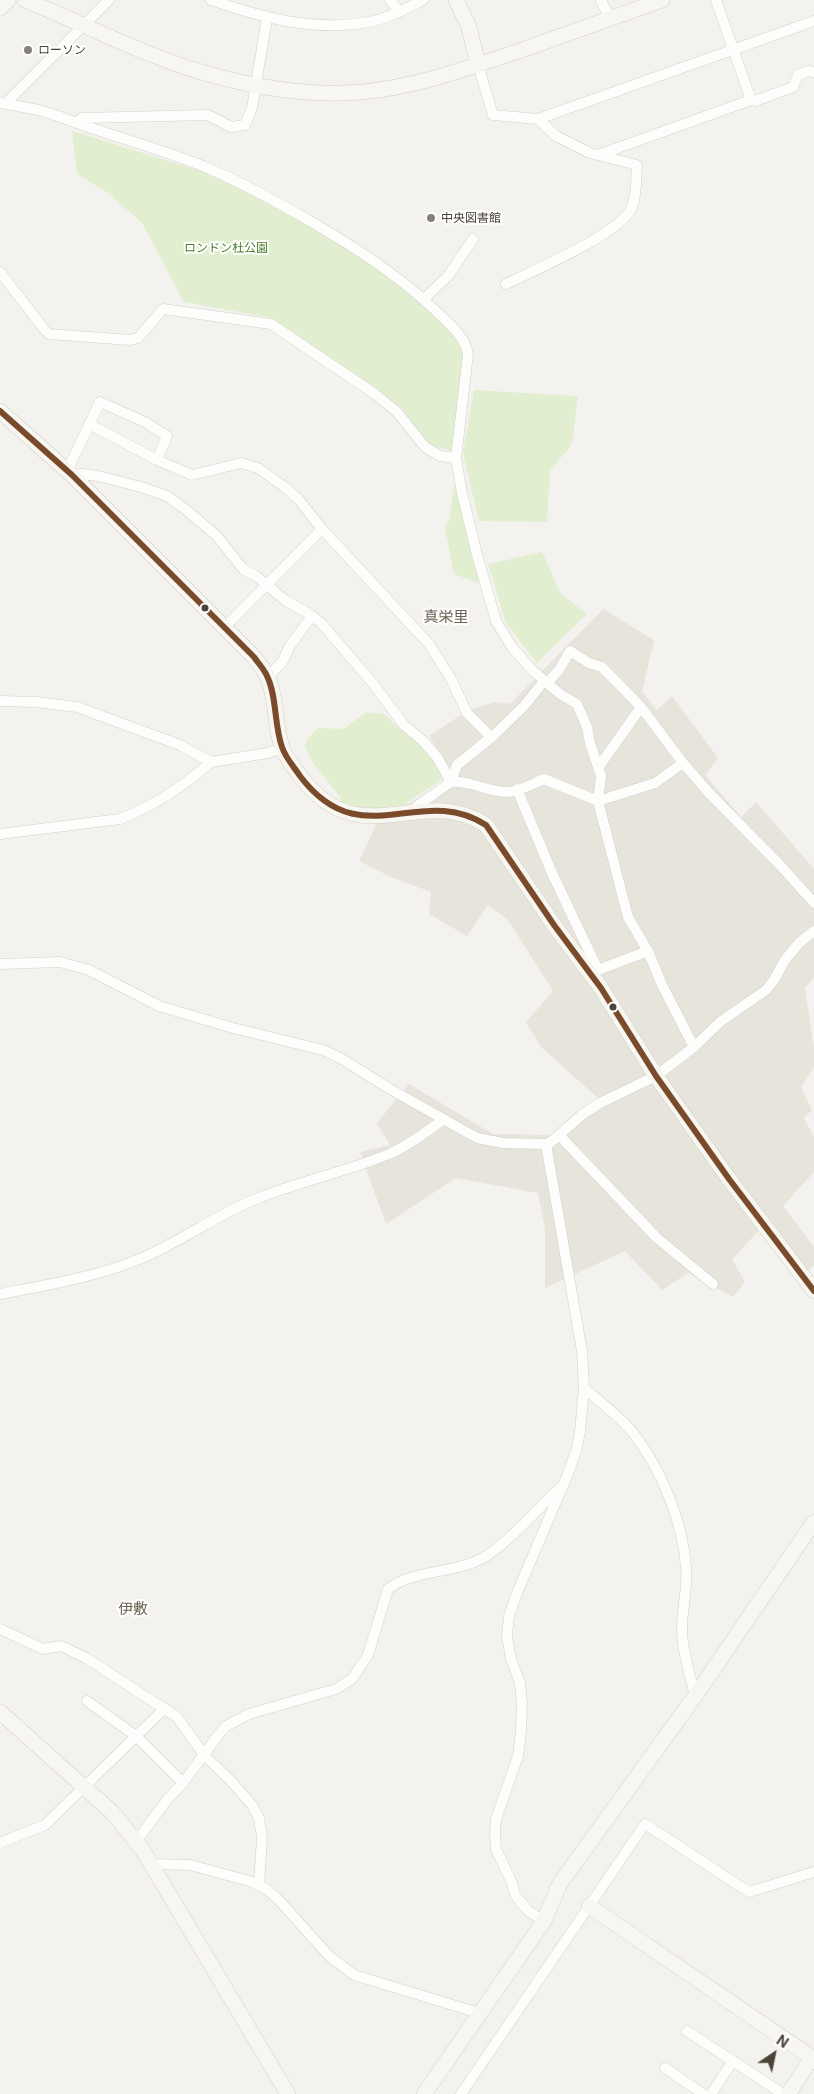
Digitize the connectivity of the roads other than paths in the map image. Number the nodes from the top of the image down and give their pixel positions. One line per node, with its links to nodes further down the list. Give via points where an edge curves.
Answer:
1 (8, 0): 11 (street)
2 (26, 0): 16 (street)
3 (109, 0): 16 (street)
4 (211, 0): 13 (street)
5 (390, 0): 12 (street)
6 (423, 0): 12 (street)
7 (456, 0): 18 (street, via 469,27)
8 (601, 0): 14 (street)
9 (662, 0): 14 (street)
10 (716, 0): 17 (street)
11 (0, 8)
12 (400, 12): 13 (street, via 342,25)
13 (267, 18): 20 (street)
14 (610, 19): 18 (street)
15 (814, 21): 17 (street)
16 (83, 25): 20 (street, via 189,67); 22 (street)
17 (733, 49): 21 (street); 23 (street)
18 (478, 65): 20 (street, via 408,85 361,92 311,92); 23 (street, via 493,115)
19 (814, 72): 21 (street, via 798,75 793,87)
20 (256, 85): 24 (street, via 245,125 231,127 208,115 82,118)
21 (751, 100): 25 (street)
22 (2, 104): 24 (street, via 39,110)
23 (538, 119): 25 (street, via 556,136)
24 (76, 123): 29 (street, via 207,168 256,191 350,245)
25 (598, 155): 28 (street, via 638,165 632,207 620,223 598,239)
26 (473, 239): 29 (street, via 448,276)
27 (0, 272): 32 (street, via 50,334 130,340 138,338 163,309 271,324 375,394 397,412 425,447 440,456)
28 (506, 284)
29 (424, 299): 32 (street, via 466,344 468,354)
30 (0, 410): 34 (street)
31 (89, 424): 33 (street); 33 (street, via 100,402 145,422 167,436); 34 (street)
32 (456, 458): 40 (street, via 473,538 496,621 512,647)
33 (158, 460): 35 (street, via 192,475 241,462 249,464 293,494)
34 (70, 473): 36 (street, via 141,486 167,496 217,536 243,569); 38 (street)
35 (322, 529): 36 (street); 43 (street, via 429,644 468,713)
36 (266, 586): 37 (street); 38 (street)
37 (312, 616): 39 (street, via 289,647 283,661); 48 (street, via 371,681 404,724 437,757)
38 (225, 627): 39 (street)
39 (268, 676): 44 (street)
40 (546, 682): 42 (street, via 559,670 570,651 602,667); 43 (street); 47 (street, via 577,704 588,727)
41 (0, 701): 45 (street, via 77,708 180,745)
42 (641, 707): 46 (street); 47 (street)
43 (491, 738): 48 (street, via 457,765)
44 (282, 748): 45 (street); 51 (street, via 314,792 344,813 369,816)
45 (211, 762): 52 (street, via 191,780 135,814 120,819)
46 (683, 763): 50 (street, via 655,783); 53 (street)
47 (598, 768): 50 (street, via 601,776)
48 (451, 782): 49 (street, via 462,781 485,789 509,792); 51 (street)
49 (517, 789): 50 (street, via 544,779); 57 (street)
50 (598, 801): 55 (street, via 628,917)
51 (412, 812): 57 (street, via 459,813 486,826 554,925)
52 (0, 834)
53 (814, 904)
54 (814, 930): 58 (street, via 788,955 766,990 720,1022)
55 (648, 951): 57 (street); 58 (street)
56 (0, 964): 60 (street, via 60,962 89,970 159,1006 323,1050)
57 (596, 973): 59 (street)
58 (694, 1047): 59 (street)
59 (656, 1076): 61 (street, via 600,1103); 64 (street)
60 (443, 1120): 62 (street, via 478,1138 503,1143); 65 (street, via 390,1154 257,1198 219,1215 144,1257 111,1270)
61 (559, 1135): 62 (street); 63 (street, via 657,1238)
62 (546, 1144): 66 (street, via 582,1351)
63 (713, 1284)
64 (814, 1291)
65 (0, 1294)
66 (584, 1388): 67 (street, via 576,1451); 70 (street, via 634,1434 664,1487 680,1530 686,1570 683,1638)
67 (562, 1485): 75 (street, via 486,1557 398,1582 388,1589 368,1654 352,1679 336,1689 249,1714 226,1726); 84 (street, via 509,1616 507,1636 522,1702 518,1756 496,1819 495,1833 496,1849 516,1895 528,1911)
68 (814, 1522): 70 (street)
69 (0, 1629): 72 (street, via 43,1649 61,1646)
70 (695, 1696): 84 (street, via 559,1885)
71 (87, 1701): 74 (street)
72 (165, 1708): 74 (street); 75 (street, via 177,1717)
73 (0, 1712): 77 (street)
74 (136, 1736): 76 (street); 77 (street)
75 (204, 1754): 76 (street); 82 (street, via 252,1805 259,1818 262,1837)
76 (183, 1783): 78 (street)
77 (84, 1788): 78 (street, via 113,1813); 79 (street, via 45,1825)
78 (136, 1842): 80 (street)
79 (0, 1843)
80 (152, 1864): 82 (street, via 190,1865); 90 (street)
81 (813, 1873): 83 (street, via 749,1892 645,1824)
82 (259, 1885): 85 (street, via 278,1899 329,1956 354,1975)
83 (589, 1906): 87 (street); 92 (street)
84 (544, 1920): 85 (street)
85 (479, 2013): 91 (street)
86 (687, 2030): 88 (street)
87 (813, 2057): 96 (street)
88 (733, 2061): 94 (street); 95 (street)
89 (665, 2068): 93 (street)
90 (288, 2094)
91 (424, 2094)
92 (461, 2094)
93 (703, 2094)
94 (711, 2094)
95 (783, 2094)
96 (788, 2094)

